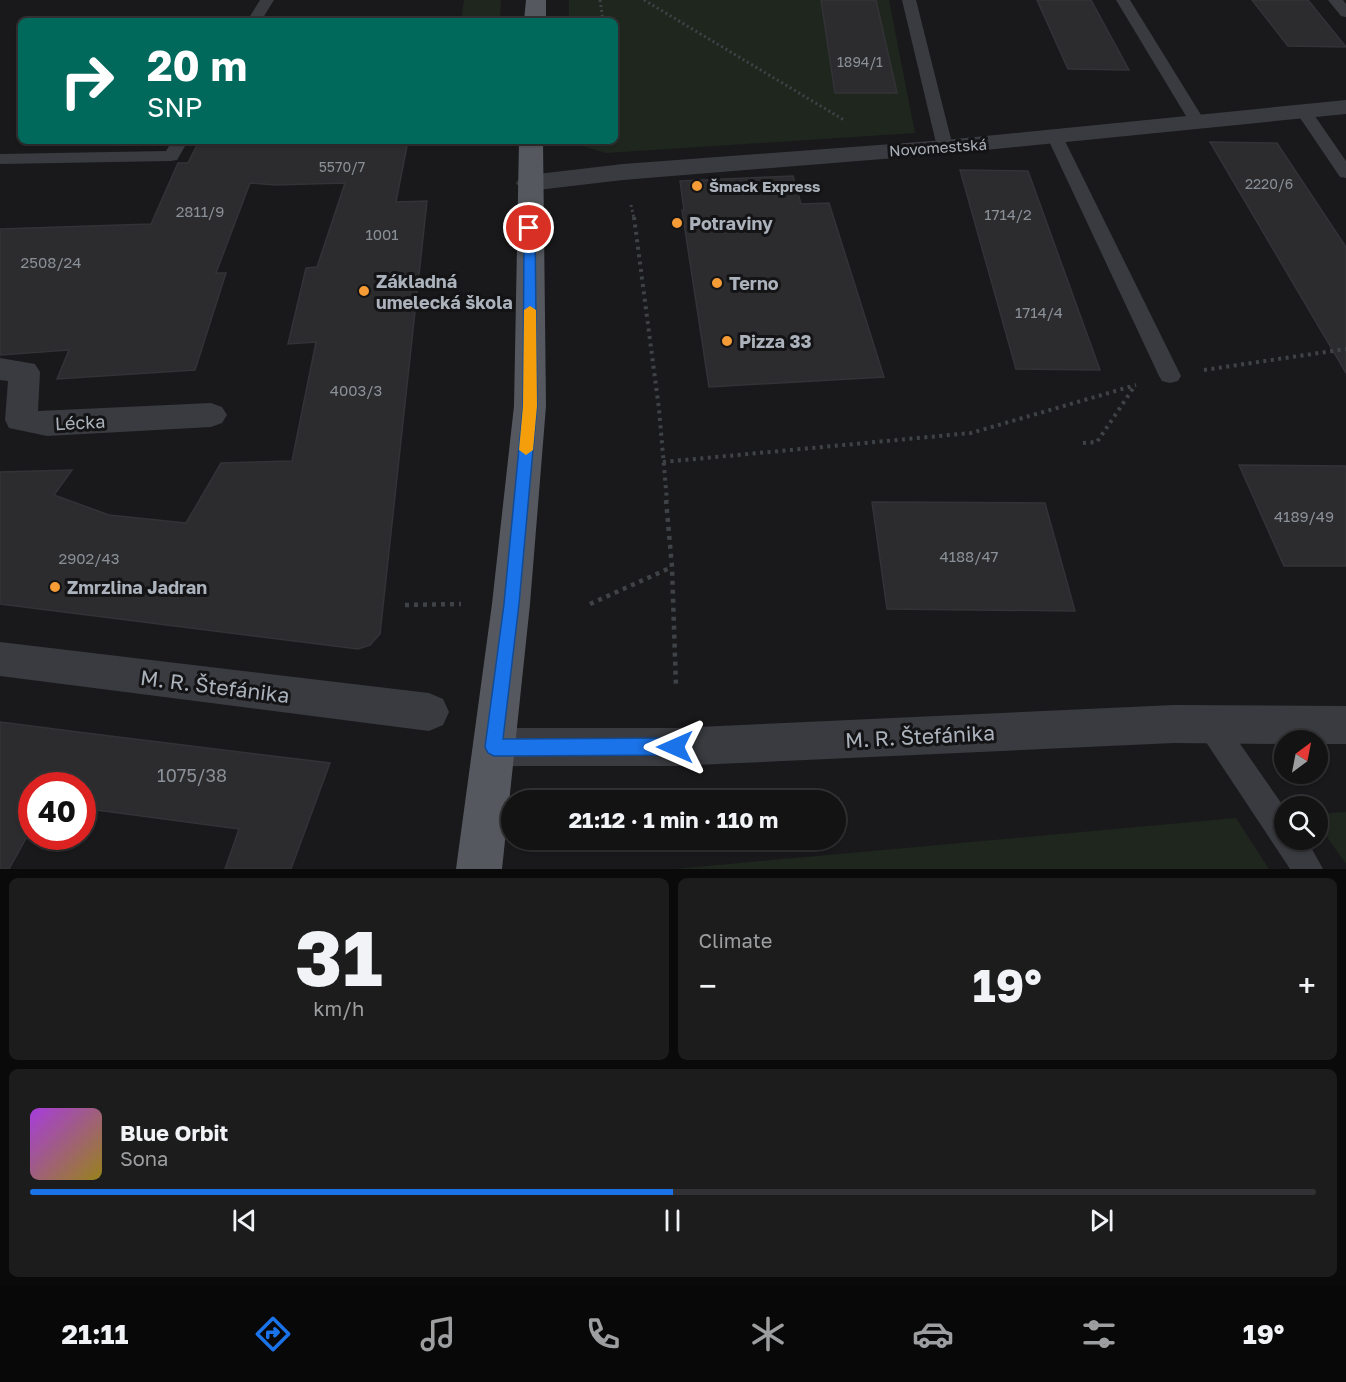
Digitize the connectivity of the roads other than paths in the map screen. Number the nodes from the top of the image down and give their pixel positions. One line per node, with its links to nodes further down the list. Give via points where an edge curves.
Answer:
1 (267, 0): 7 (lane)
2 (536, 0): 8 (main road)
3 (909, 0): 15 (lane)
4 (1123, 0): 11 (lane)
5 (1335, 0): 6 (lane)
6 (1346, 13)
7 (256, 18)
8 (535, 18)
9 (1346, 107): 10 (street, Novomestská)
10 (1304, 112): 11 (street, Novomestská); 17 (lane)
11 (1198, 123): 12 (street, Novomestská)
12 (1055, 137): 15 (street, Novomestská); 20 (lane)
13 (178, 144): 16 (lane, via 171,156)
14 (531, 144): 18 (main road)
15 (945, 147): 18 (street, Novomestská)
16 (0, 159)
17 (1346, 173)
18 (529, 183): 26 (main road, via 530,406)
19 (0, 369): 21 (street, Lécka, via 24,372 21,420 47,424)
20 (1170, 375)
21 (211, 416)
22 (0, 659): 23 (street, M. R. Štefánika)
23 (429, 712)
24 (1210, 724): 25 (street, M. R. Štefánika); 26 (street, M. R. Štefánika, via 675,747); 27 (lane)
25 (1346, 725)
26 (494, 747): 29 (main road)
27 (1274, 818)
28 (1295, 850): 30 (lane)
29 (479, 869)
30 (1308, 869)

